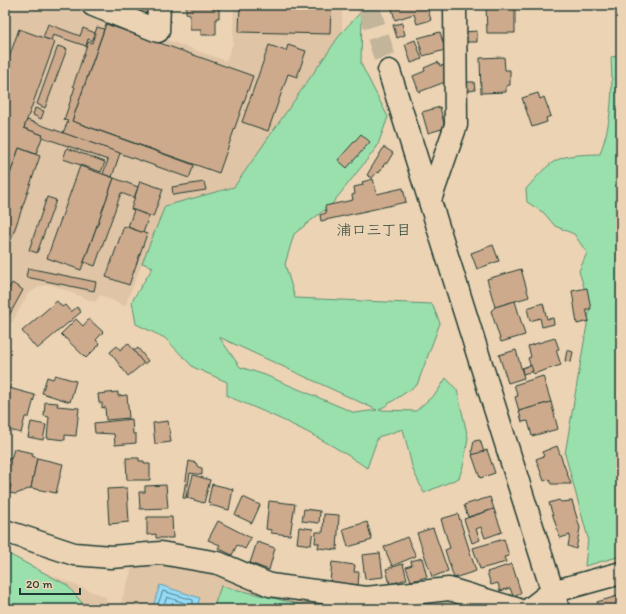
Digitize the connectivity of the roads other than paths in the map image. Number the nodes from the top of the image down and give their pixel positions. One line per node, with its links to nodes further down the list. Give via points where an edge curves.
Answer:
1 (93, 5): 2 (street, via 158,31)
2 (159, 5)
3 (455, 5): 5 (street, via 456,125)
4 (389, 72): 5 (street)
5 (430, 200): 8 (street)
6 (5, 531): 9 (street, via 74,554 110,557 161,553 218,563 270,585 366,598 449,589)
7 (621, 574): 8 (street)
8 (555, 600): 10 (street)
9 (516, 609)
10 (530, 609)

